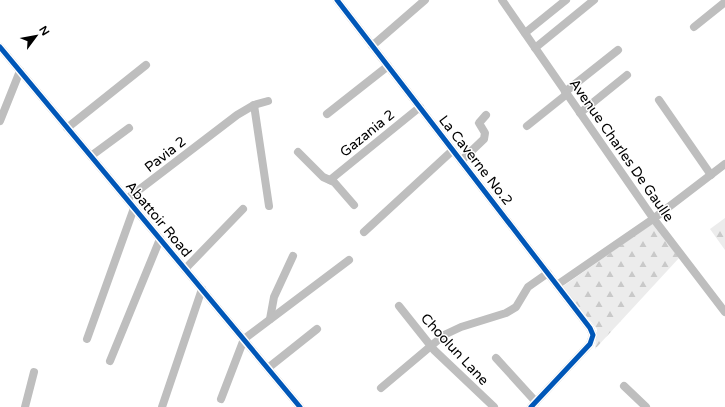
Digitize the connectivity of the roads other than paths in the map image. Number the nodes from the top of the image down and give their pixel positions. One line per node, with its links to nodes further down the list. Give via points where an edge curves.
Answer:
1 (337, 0): 9 (street, La Caverne No.2)
2 (425, 0): 9 (street)
3 (502, 0): 8 (street, Avenue Charles De Gaulle)
4 (566, 0): 8 (street)
5 (594, 0): 11 (street)
6 (725, 2): 7 (street)
7 (694, 27)
8 (524, 33): 11 (street, Avenue Charles De Gaulle)
9 (372, 46): 14 (street, La Caverne No.2)
10 (0, 47): 15 (street, Abattoir Road)
11 (535, 48): 17 (street, Avenue Charles De Gaulle)
12 (618, 50): 17 (street)
13 (146, 65): 27 (street)
14 (388, 66): 21 (street, La Caverne No.2); 23 (street)
15 (20, 71): 25 (street); 27 (street, Abattoir Road)
16 (627, 75): 22 (street)
17 (566, 93): 22 (street, Avenue Charles De Gaulle); 26 (street)
18 (659, 100): 34 (street)
19 (268, 101): 20 (street, Pavia 2)
20 (254, 105): 36 (street, Pavia 2, via 199,143); 38 (street)
21 (420, 107): 29 (street, La Caverne No.2); 35 (street, Gazania 2)
22 (580, 113): 41 (street, Avenue Charles De Gaulle)
23 (327, 114)
24 (486, 115): 32 (street, via 479,123 485,133 484,139)
25 (0, 121)
26 (527, 126)
27 (68, 128): 31 (street, Abattoir Road)
28 (129, 128): 31 (street)
29 (453, 150): 32 (street, La Caverne No.2); 42 (street)
30 (298, 152): 35 (street, via 323,177)
31 (91, 156): 36 (street, Abattoir Road)
32 (461, 161): 47 (street, La Caverne No.2)
33 (725, 164): 34 (street)
34 (711, 175): 41 (street)
35 (330, 180): 37 (street)
36 (127, 199): 39 (street, Abattoir Road)
37 (354, 205)
38 (269, 206)
39 (134, 208): 43 (street, Abattoir Road); 54 (street)
40 (243, 209): 46 (street)
41 (653, 219): 48 (street); 51 (street, Avenue Charles De Gaulle)
42 (364, 232)
43 (160, 239): 46 (street, Abattoir Road); 58 (street)
44 (293, 256): 52 (street, via 274,297)
45 (349, 260): 52 (street)
46 (185, 269): 49 (street, Abattoir Road)
47 (548, 273): 48 (street, La Caverne No.2); 56 (street, via 528,287 516,307 506,313 461,327 444,335)
48 (557, 285): 64 (street, La Caverne No.2, via 586,322 593,336 590,344)
49 (202, 289): 55 (street, Abattoir Road); 66 (street)
50 (399, 306): 56 (street, Choolun Lane)
51 (725, 312)
52 (270, 319): 55 (street)
53 (317, 329): 59 (street)
54 (87, 339)
55 (244, 339): 59 (street, Abattoir Road); 63 (street)
56 (432, 346): 62 (street); 68 (street, Choolun Lane)
57 (496, 358): 64 (street)
58 (110, 360)
59 (268, 368): 67 (street, Abattoir Road)
60 (34, 372): 65 (street)
61 (624, 386): 69 (street)
62 (381, 388)
63 (221, 399)
64 (534, 404)
65 (25, 407)
66 (162, 407)
67 (300, 407)
68 (494, 407)
69 (646, 407)

